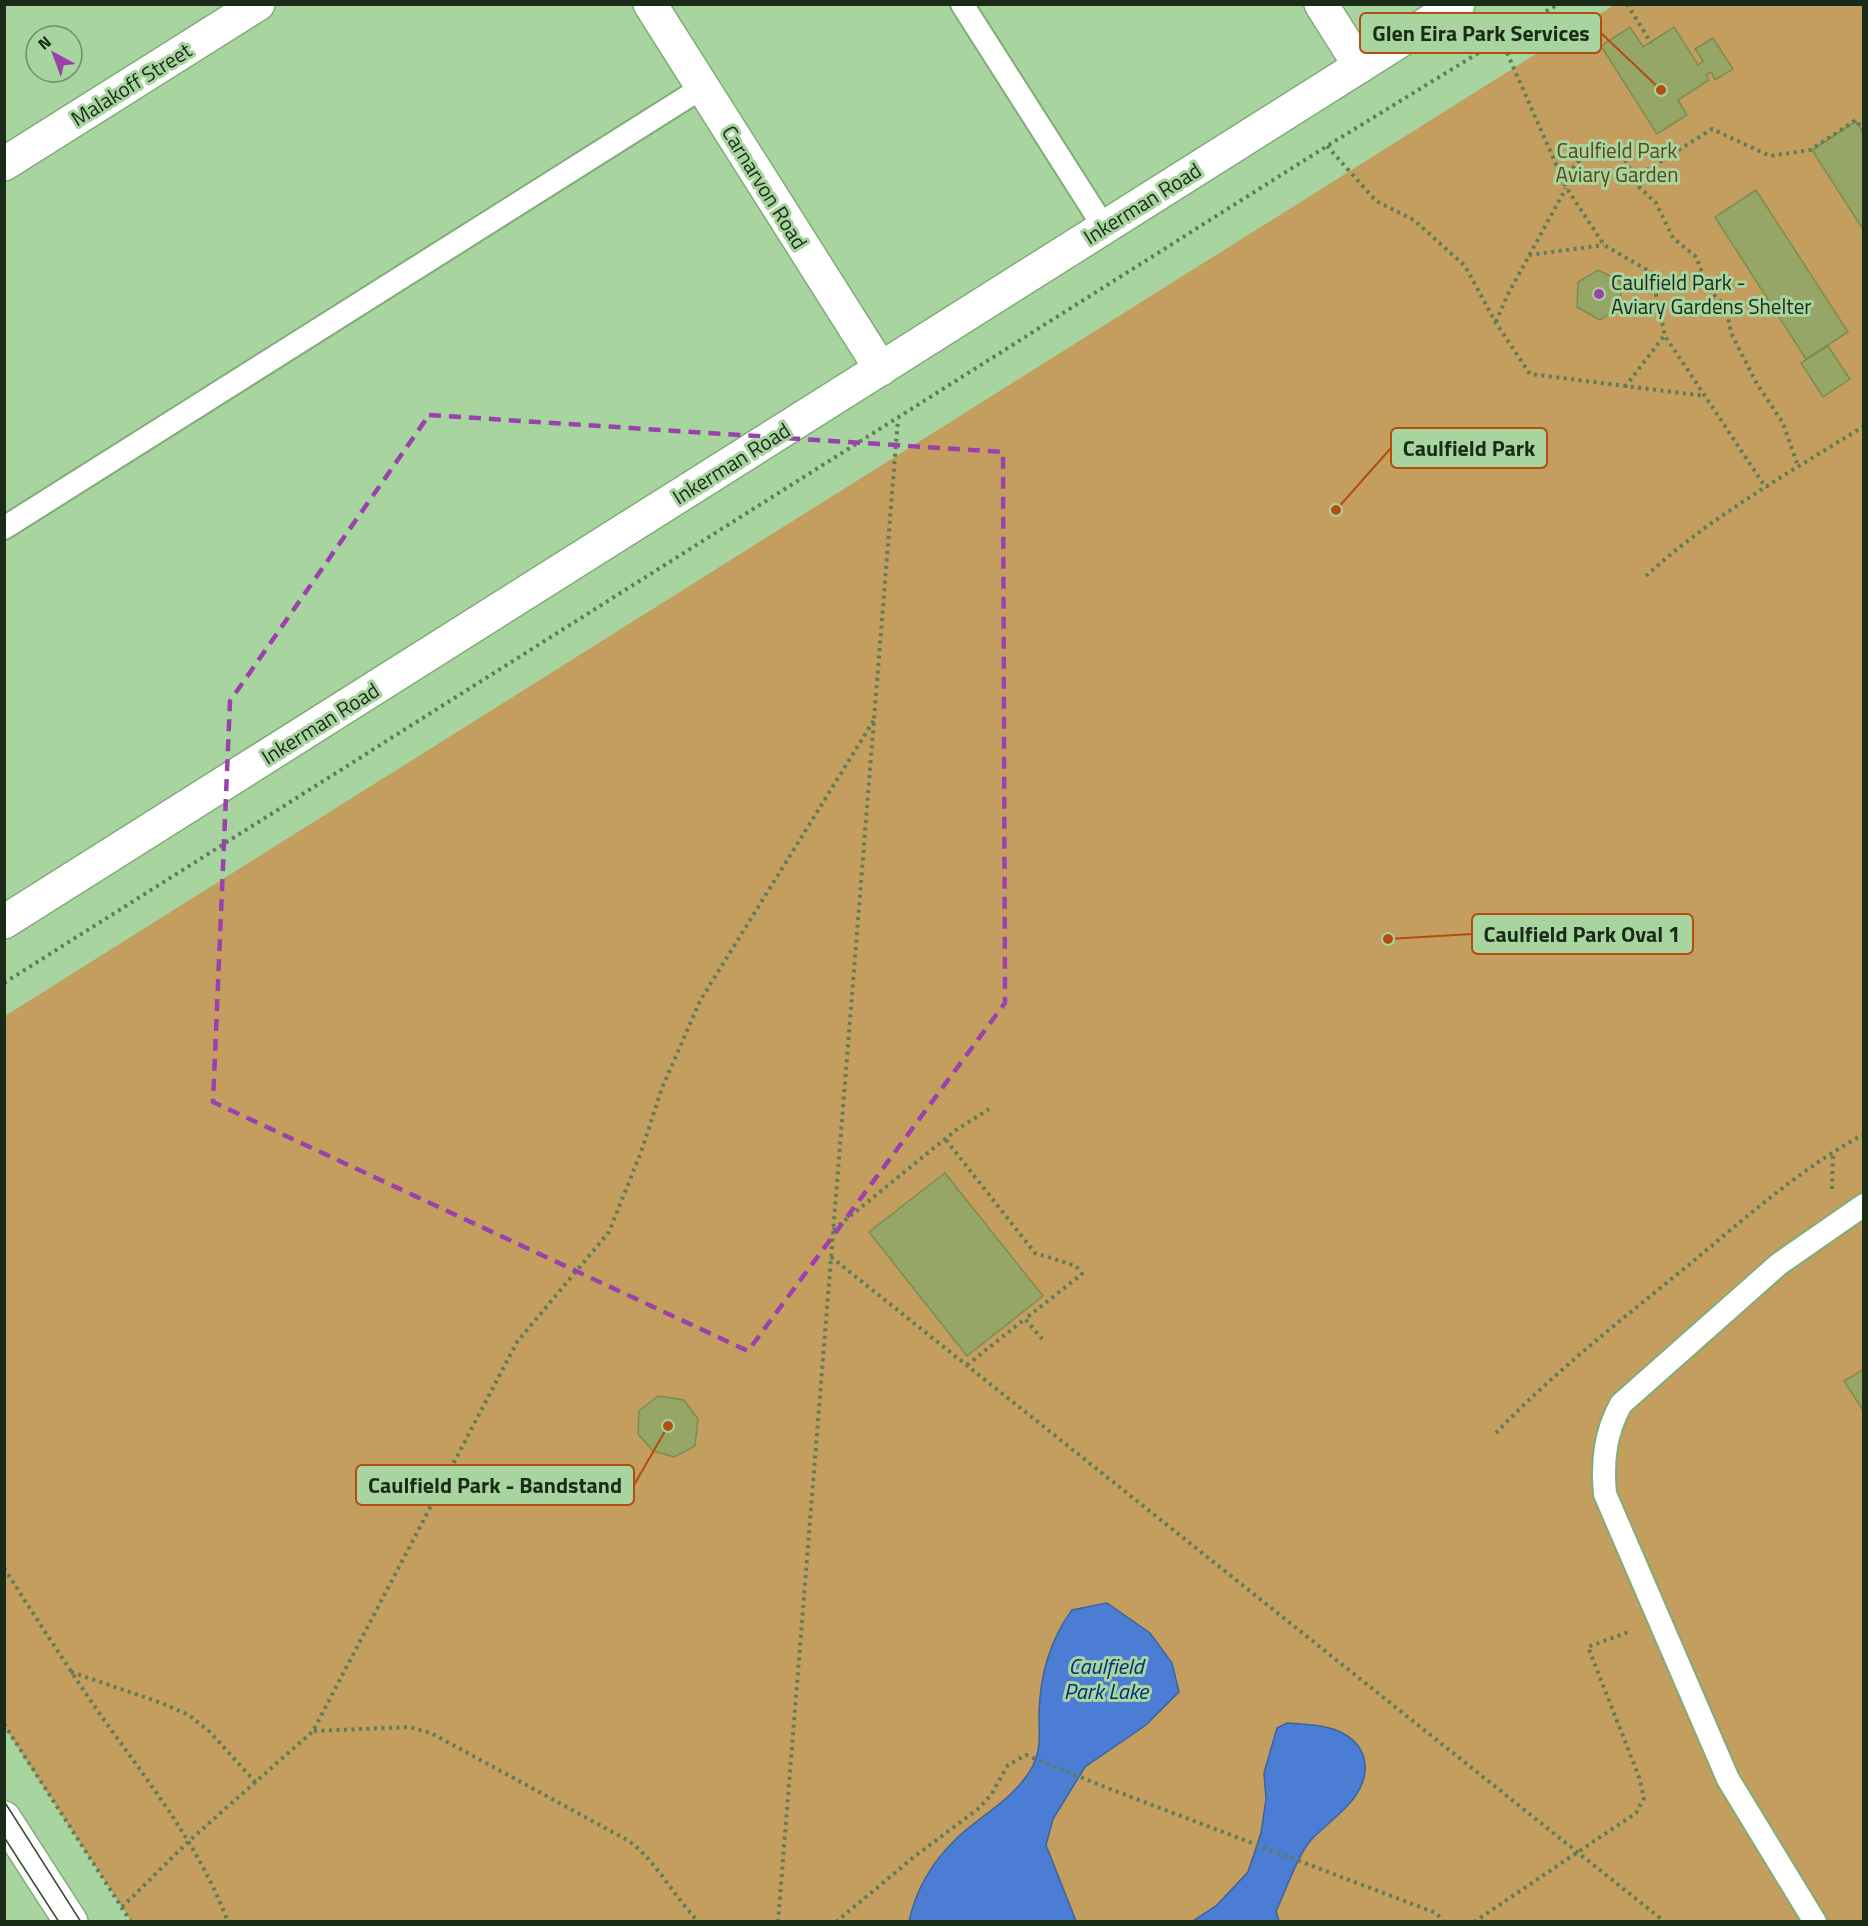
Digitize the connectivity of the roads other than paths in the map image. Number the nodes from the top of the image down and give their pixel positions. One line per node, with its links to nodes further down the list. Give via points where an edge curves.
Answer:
1 (258, 4): 8 (street, Malakoff Street)
2 (650, 4): 7 (street, Carnarvon Road)
3 (962, 4): 9 (lane)
4 (1321, 4): 6 (street)
5 (1458, 4): 6 (street, Inkerman Road)
6 (1360, 66): 9 (street, Inkerman Road)
7 (703, 87): 10 (street, Carnarvon Road); 11 (lane)
8 (4, 164)
9 (1104, 227): 10 (street, Inkerman Road)
10 (881, 369): 12 (street, Inkerman Road)
11 (4, 528)
12 (4, 922)
13 (1863, 1205): 16 (lane, via 1779,1264 1621,1404 1604,1450 1605,1494 1728,1779)
14 (4, 1818): 15 (street)
15 (71, 1922)
16 (1815, 1922)

